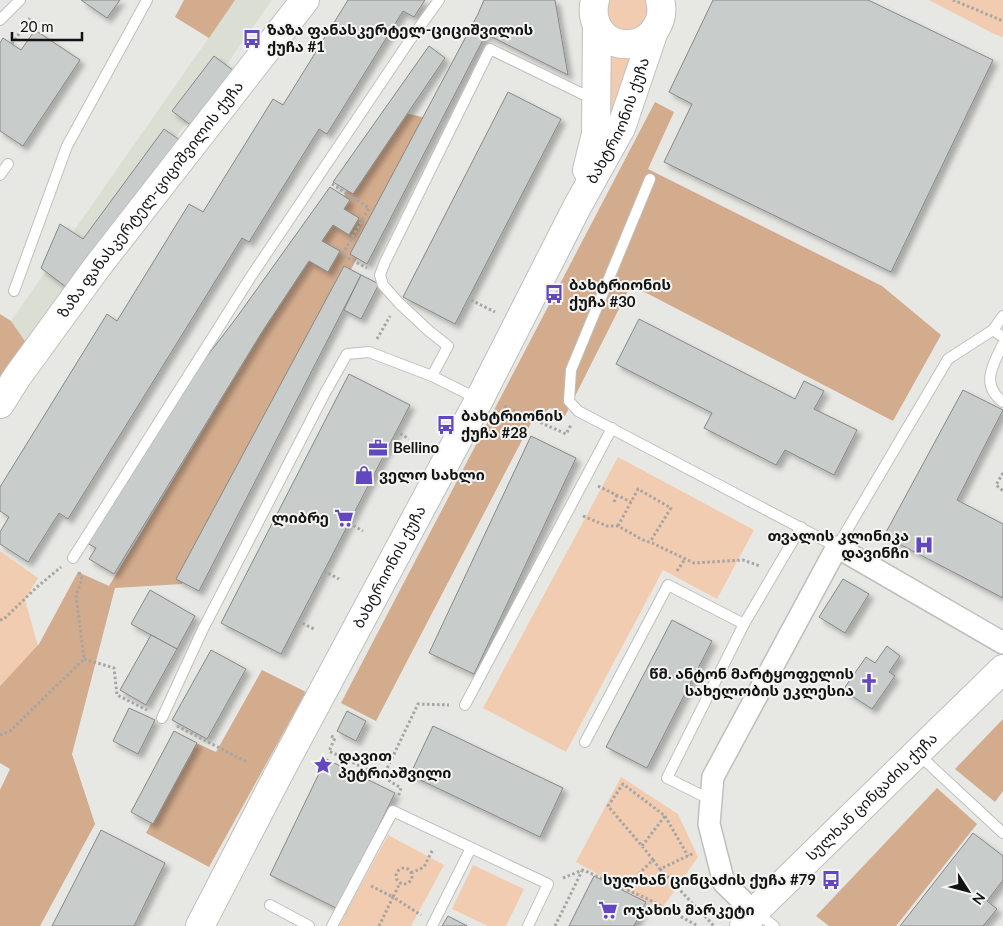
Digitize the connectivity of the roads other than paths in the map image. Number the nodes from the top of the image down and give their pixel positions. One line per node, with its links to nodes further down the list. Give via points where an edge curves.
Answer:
1 (20, 0): 7 (lane)
2 (147, 0): 13 (lane, via 67,146)
3 (305, 0): 21 (street, ზაზა ფანასკერტელ-ციციშვილის ქუჩა, via 97,267)
4 (439, 0): 25 (lane, via 250,278)
5 (594, 8): 6 (street, via 610,40 629,44 647,38); 8 (street, ბახტრიონის ქუჩა)
6 (662, 12): 12 (street, ბახტრიონის ქუჩა, via 621,128)
7 (0, 20)
8 (597, 101): 12 (street, ბახტრიონის ქუჩა, via 596,134); 18 (lane, via 490,49 380,275 383,285 398,303 448,346)
9 (8, 164): 10 (lane)
10 (0, 175)
11 (650, 179): 22 (lane, via 571,370 569,401 578,411)
12 (577, 207): 19 (street, ბახტრიონის ქუჩა)
13 (14, 291)
14 (1003, 316): 15 (lane)
15 (993, 330): 16 (lane); 24 (lane, via 948,359)
16 (1003, 336)
17 (1003, 344): 20 (lane, via 992,367 990,386)
18 (432, 376): 19 (lane); 30 (lane, via 369,352 347,354)
19 (490, 402): 38 (street, ბახტრიონის ქუჩა, via 282,768)
20 (1003, 402)
21 (0, 404)
22 (612, 428): 23 (lane); 29 (lane)
23 (801, 527): 24 (lane); 26 (lane)
24 (837, 547): 27 (street); 33 (street, via 713,778)
25 (74, 558)
26 (744, 624): 31 (lane, via 668,585); 33 (lane, via 667,778)
27 (1003, 643)
28 (1003, 669): 32 (street, სულხან ცინცაძის ქუჩა)
29 (465, 705)
30 (158, 716)
31 (586, 742)
32 (918, 753): 34 (lane); 37 (street, სულხან ცინცაძის ქუჩა)
33 (711, 800): 37 (street, via 709,824 724,883)
34 (1003, 833)
35 (471, 848): 40 (lane, via 393,812); 41 (lane); 42 (lane, via 548,884)
36 (270, 905): 39 (lane)
37 (757, 921)
38 (200, 926)
39 (309, 926)
40 (332, 926)
41 (432, 926)
42 (528, 926)

